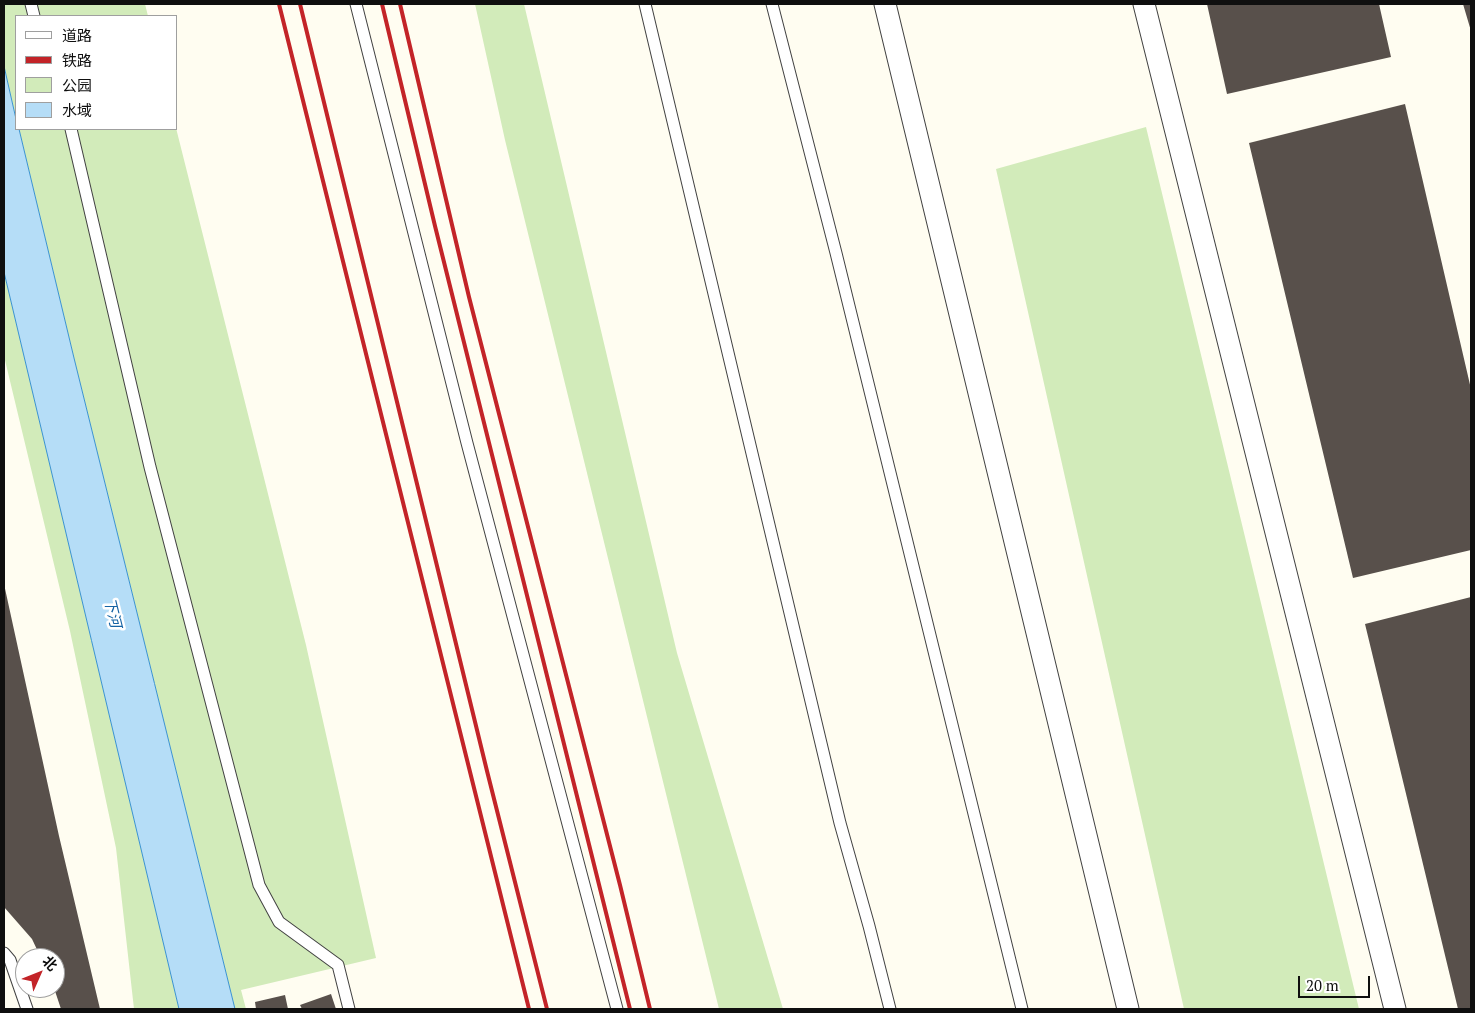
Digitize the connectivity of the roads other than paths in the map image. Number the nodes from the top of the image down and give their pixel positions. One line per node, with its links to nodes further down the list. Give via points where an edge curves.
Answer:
1 (356, 4): 10 (lane, via 464,434)
2 (645, 4): 11 (lane, via 840,823)
3 (772, 4): 12 (lane)
4 (886, 4): 13 (street)
5 (1144, 4): 14 (street)
6 (71, 130): 9 (lane, via 150,467 259,885 279,922 338,964)
7 (4, 953): 8 (lane, via 10,960)
8 (27, 1009)
9 (349, 1009)
10 (617, 1009)
11 (890, 1009)
12 (1022, 1009)
13 (1128, 1009)
14 (1395, 1009)

